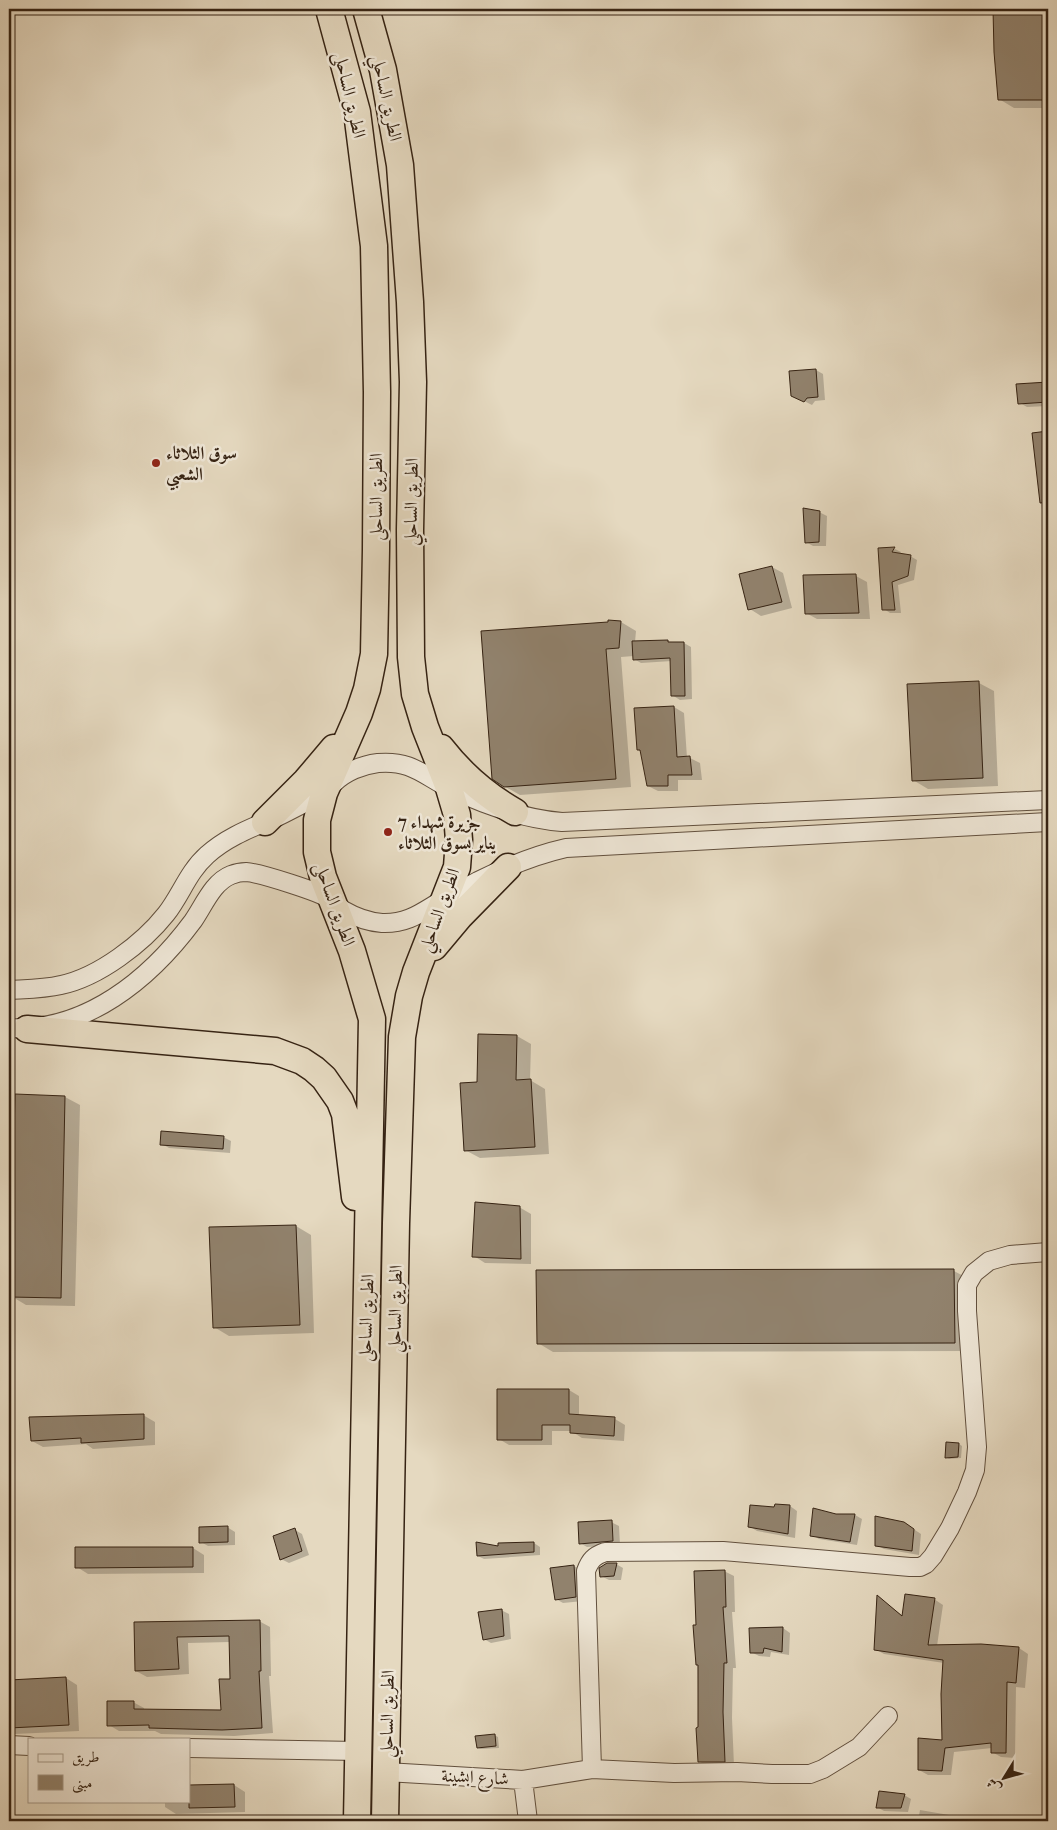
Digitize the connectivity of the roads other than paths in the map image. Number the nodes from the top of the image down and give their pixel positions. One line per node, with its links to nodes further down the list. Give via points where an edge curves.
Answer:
1 (329, 9): 3 (highway, الطريق الساحلى, via 357,112 374,246 374,654)
2 (366, 9): 4 (highway, الطريق الساحلي, via 383,70 400,165 413,382 411,658 415,694)
3 (359, 713): 6 (highway, الطريق الساحلى); 9 (highway, via 306,781)
4 (425, 728): 5 (highway, الطريق الساحلي); 8 (highway, via 461,772 494,800)
5 (449, 788): 6 (street, via 409,766 378,763 348,773); 8 (street); 14 (highway, الطريق الساحلي, via 457,815 459,840 457,867)
6 (324, 793): 9 (street); 15 (highway, الطريق الساحلى, via 316,820 316,852)
7 (1048, 800): 8 (street, via 562,822)
8 (516, 812)
9 (265, 822): 17 (street, via 227,840 205,856 161,920 111,962 63,985)
10 (1048, 822): 11 (street)
11 (1030, 823): 12 (street); 13 (street, via 566,848)
12 (1048, 828)
13 (508, 867): 14 (street); 16 (highway, via 460,916)
14 (444, 899): 15 (street, via 410,919 382,923 355,916); 16 (highway, الطريق الساحلي)
15 (332, 900): 18 (street, via 254,873 230,875 217,885 162,959 132,986 81,1015); 20 (highway, الطريق الساحلى, via 352,951 372,1018)
16 (416, 972): 27 (highway, الطريق الساحلي, via 402,1037)
17 (9, 990)
18 (18, 1028): 20 (highway, via 275,1051 314,1069 333,1089 345,1114 359,1247)
19 (1048, 1252): 26 (street, via 1010,1255 990,1262 974,1273 967,1284 975,1470 950,1528 926,1564 910,1567 723,1552 604,1552 590,1561 586,1571)
20 (367, 1288): 25 (highway, الطريق الساحلى)
21 (888, 1716): 26 (street, via 859,1747 810,1774)
22 (9, 1746): 23 (street)
23 (28, 1746)
24 (190, 1748): 25 (street)
25 (358, 1751): 29 (highway, الطريق الساحلي)
26 (592, 1770): 28 (street)
27 (386, 1772): 28 (street, شارع ابشينة); 30 (highway, الطريق الساحلي)
28 (522, 1780): 31 (street, شارع ابشينة)
29 (357, 1821)
30 (386, 1821)
31 (528, 1821)

